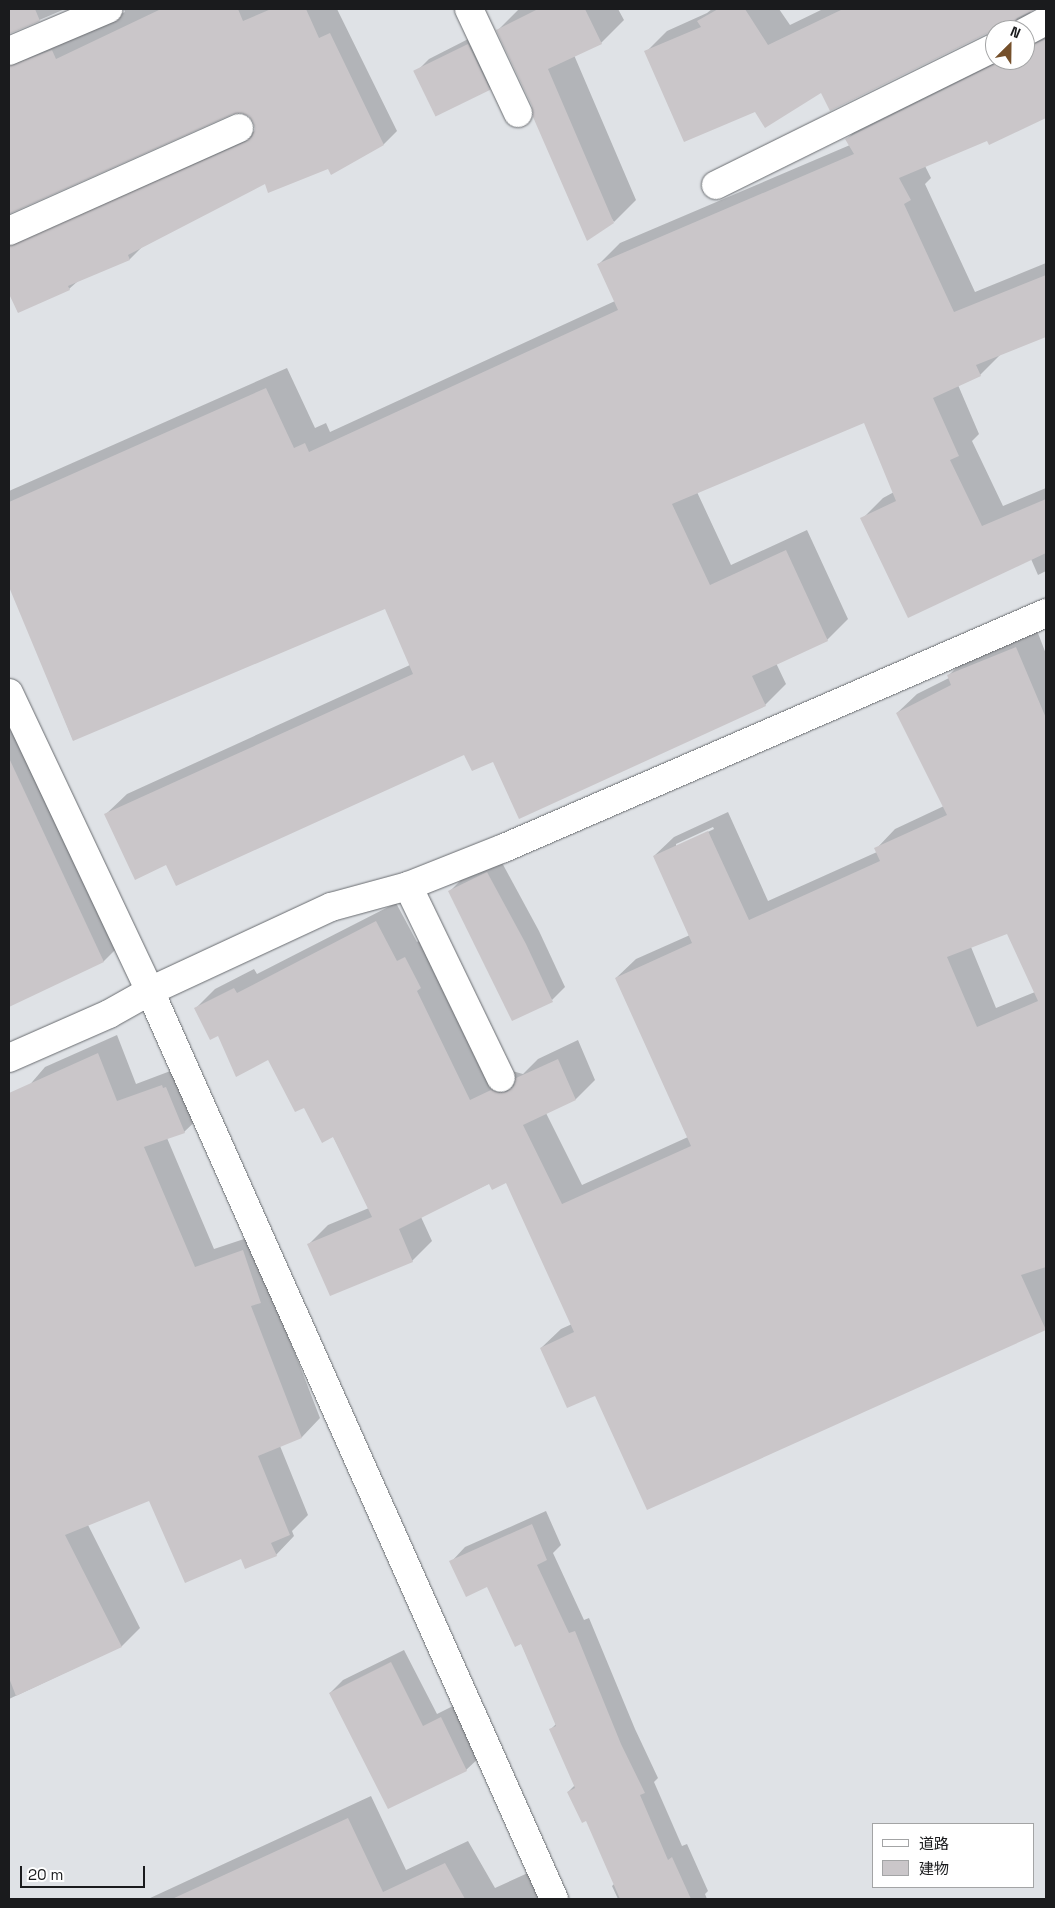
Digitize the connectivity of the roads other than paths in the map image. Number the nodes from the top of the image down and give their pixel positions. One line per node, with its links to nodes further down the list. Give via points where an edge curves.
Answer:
1 (108, 9): 3 (street)
2 (469, 9): 5 (street)
3 (9, 51)
4 (985, 52): 7 (street)
5 (518, 113)
6 (239, 128): 8 (street)
7 (716, 186)
8 (9, 231)
9 (1046, 613): 11 (street, via 504,848)
10 (9, 693): 12 (street)
11 (408, 886): 12 (street, via 331,907); 14 (street)
12 (150, 990): 13 (street, via 109,1014); 15 (street)
13 (9, 1058)
14 (501, 1078)
15 (554, 1899)

